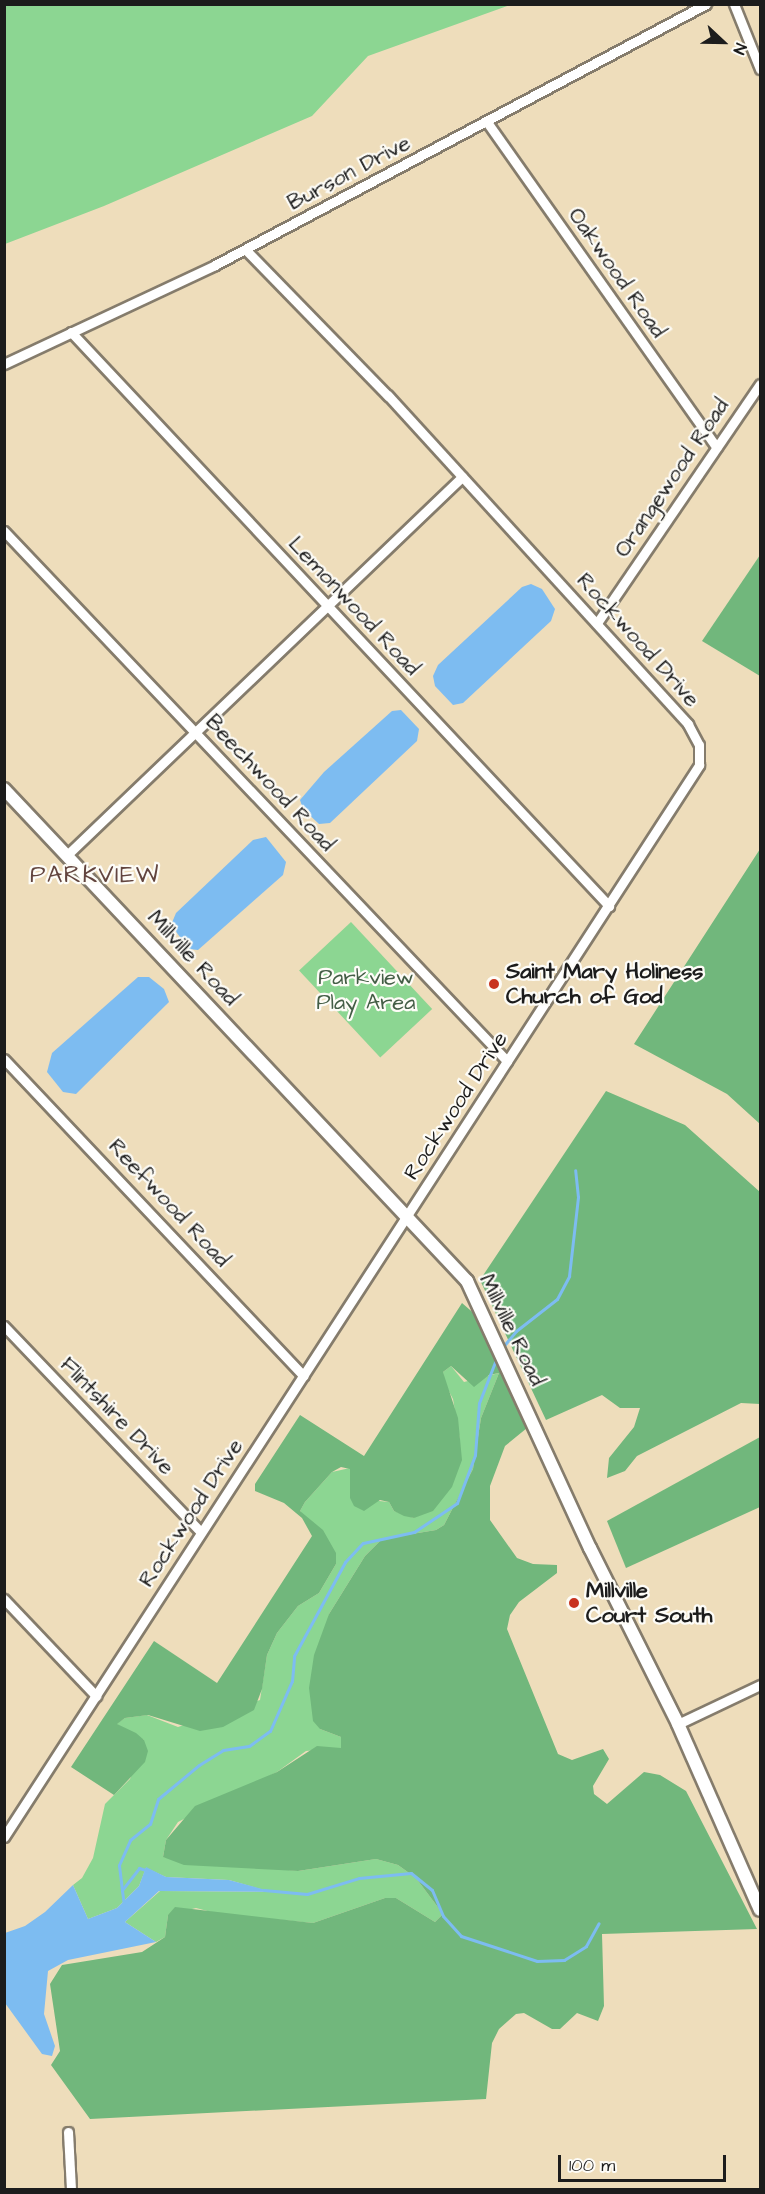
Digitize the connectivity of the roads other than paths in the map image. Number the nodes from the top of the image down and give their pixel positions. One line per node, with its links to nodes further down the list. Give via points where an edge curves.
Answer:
1 (706, 4): 4 (street, Burson Drive)
2 (734, 4): 3 (street)
3 (760, 69)
4 (487, 122): 5 (street, Burson Drive); 9 (street, Oakwood Road)
5 (246, 250): 6 (street, Burson Drive); 10 (street, Rockwood Drive)
6 (71, 332): 7 (street, Burson Drive); 12 (street, Lemonwood Road)
7 (4, 364)
8 (760, 384): 9 (street, Orangewood Road)
9 (716, 447): 13 (street, Orangewood Road)
10 (462, 477): 12 (street); 13 (street, Rockwood Drive)
11 (4, 531): 14 (street, Beechwood Road)
12 (327, 606): 14 (street); 17 (street, Lemonwood Road)
13 (597, 624): 17 (street, Rockwood Drive, via 688,724 699,753 695,773)
14 (195, 732): 16 (street); 19 (street, Beechwood Road)
15 (4, 789): 16 (street, Millville Road)
16 (67, 855): 20 (street, Millville Road)
17 (609, 906): 19 (street, Rockwood Drive)
18 (4, 1059): 22 (street, Reefwood Road)
19 (507, 1061): 20 (street, Rockwood Drive)
20 (408, 1216): 22 (street, Rockwood Drive); 27 (street, Millville Road, via 460,1272 474,1293 590,1548)
21 (4, 1326): 23 (street, Flintshire Drive)
22 (304, 1376): 23 (street, Rockwood Drive)
23 (201, 1532): 26 (street, Rockwood Drive)
24 (4, 1599): 26 (street)
25 (760, 1685): 27 (street)
26 (96, 1696): 28 (street, Rockwood Drive)
27 (678, 1725): 29 (street, Millville Road)
28 (4, 1837)
29 (760, 1910)
30 (68, 2132): 31 (street)
31 (71, 2190)

